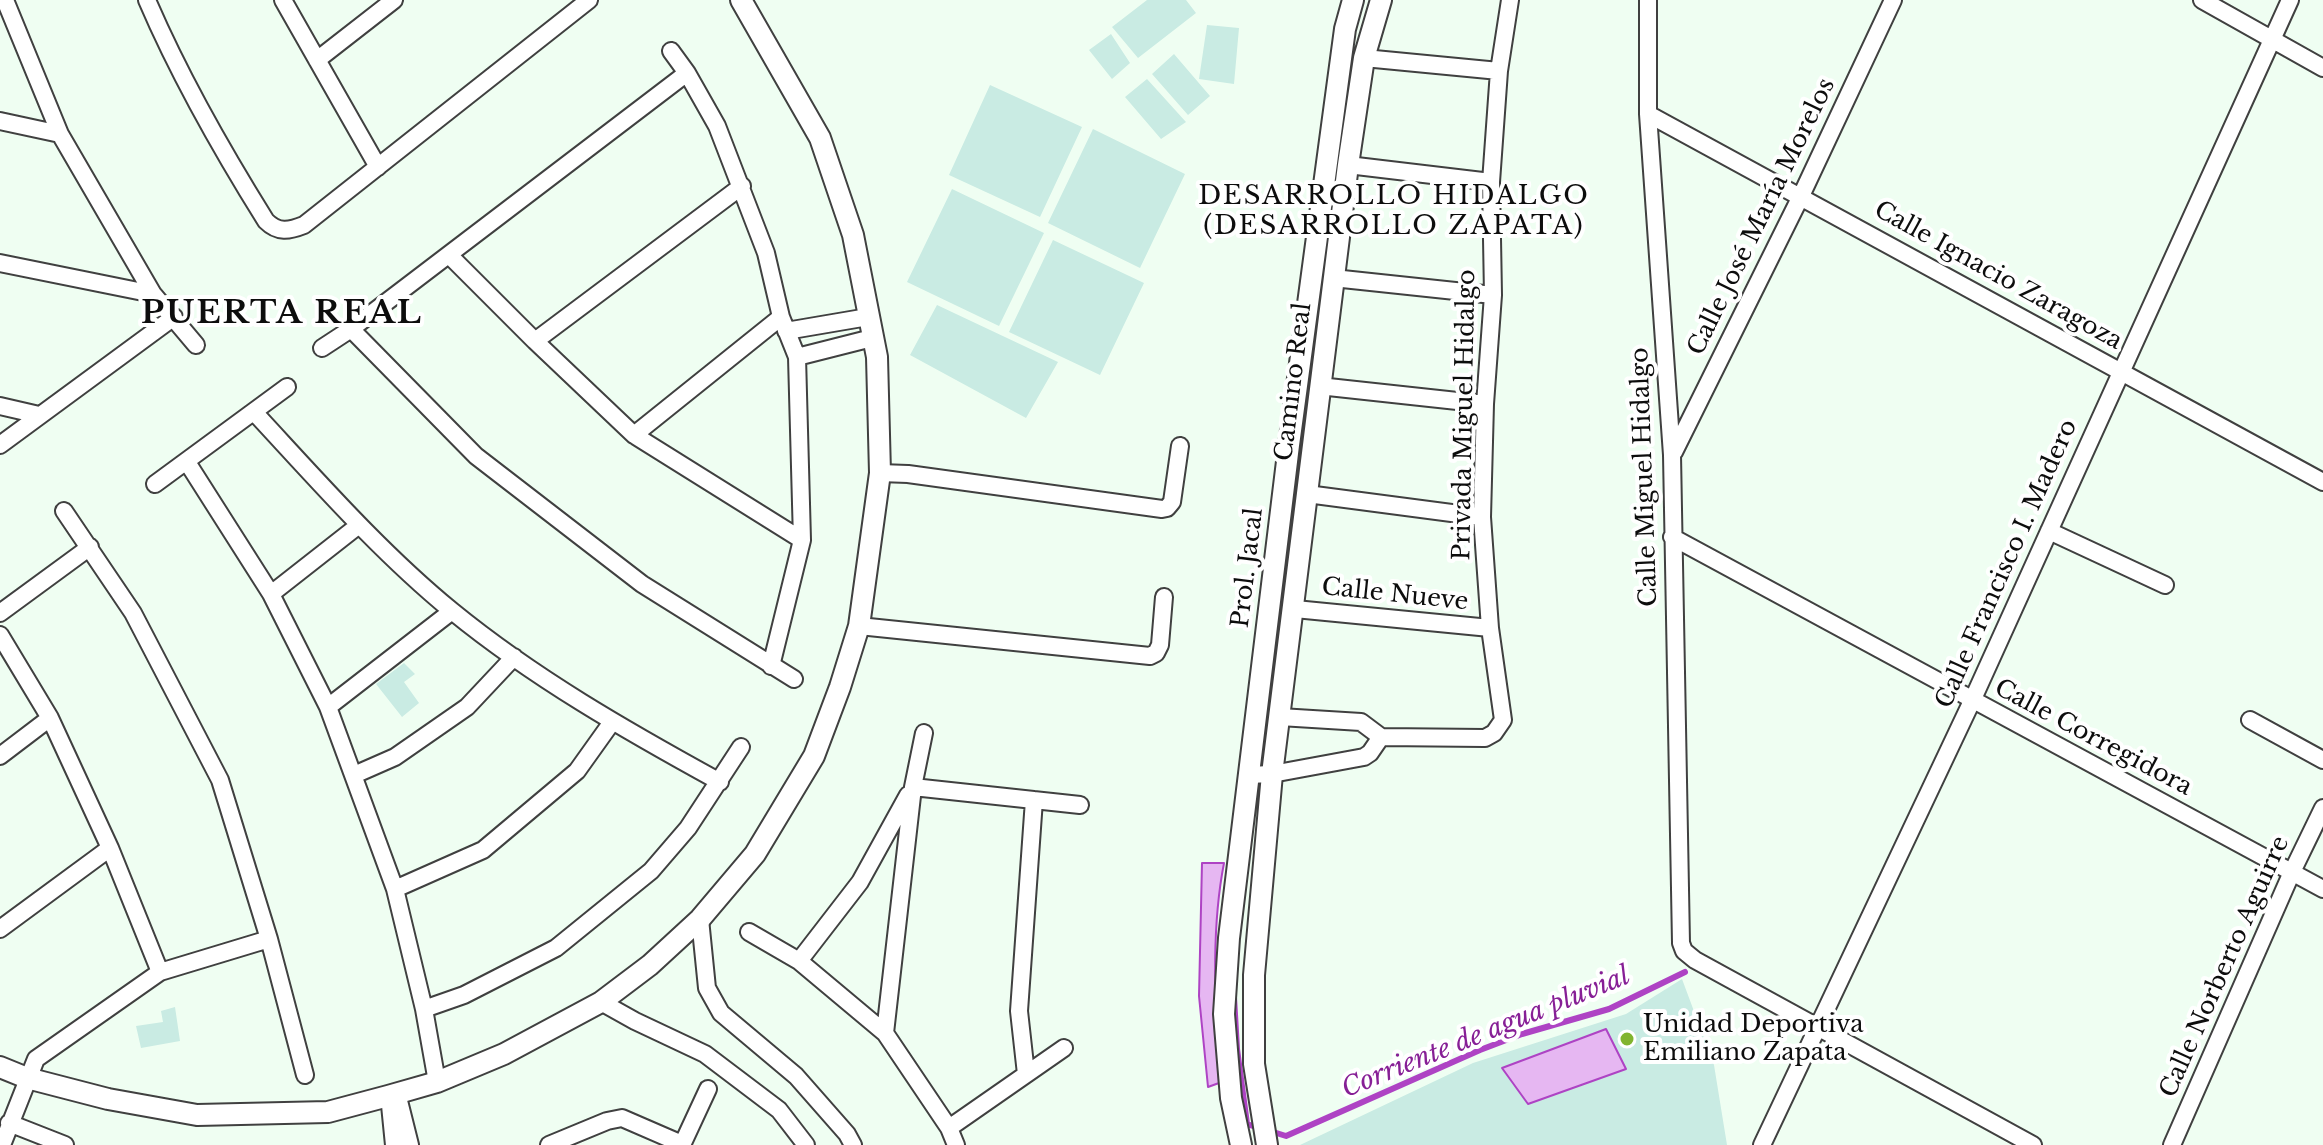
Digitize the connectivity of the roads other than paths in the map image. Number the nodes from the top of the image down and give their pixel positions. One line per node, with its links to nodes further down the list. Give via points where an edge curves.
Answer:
1 (5, 0): 23 (street)
2 (147, 0): 25 (street, via 218,144 273,227 304,225)
3 (283, 0): 17 (street)
4 (394, 0): 17 (street)
5 (589, 0): 25 (street)
6 (741, 0): 35 (street, via 820,138 853,235)
7 (1353, 0): 91 (street, Prol. Jacal, via 1332,122)
8 (1381, 0): 16 (street, Camino Real)
9 (1510, 0): 19 (street, Privada Miguel Hidalgo)
10 (1648, 0): 21 (street, Calle Miguel Hidalgo)
11 (1893, 0): 28 (street, Calle José María Morelos)
12 (2202, 0): 14 (street)
13 (2290, 0): 14 (street, Calle Francisco I. Madero)
14 (2272, 40): 18 (street); 43 (street, Calle Francisco I. Madero)
15 (671, 51): 20 (street)
16 (1364, 58): 19 (street); 24 (street, Camino Real)
17 (317, 60): 25 (street)
18 (2323, 68)
19 (1499, 71): 26 (street, Privada Miguel Hidalgo)
20 (687, 73): 27 (street); 29 (street)
21 (1648, 114): 28 (street, Calle Ignacio Zaragoza); 53 (street, Calle Miguel Hidalgo)
22 (0, 121): 23 (street)
23 (60, 134): 32 (street)
24 (1348, 165): 26 (street); 31 (street, Camino Real)
25 (378, 167)
26 (1491, 182): 33 (street, Privada Miguel Hidalgo)
27 (742, 186): 36 (street); 39 (street)
28 (1801, 196): 43 (street, Calle Ignacio Zaragoza); 53 (street, Calle José María Morelos)
29 (449, 255): 37 (street); 39 (street)
30 (0, 263): 32 (street)
31 (1333, 278): 33 (street); 44 (street, Camino Real)
32 (153, 294): 34 (street)
33 (1493, 295): 46 (street, Privada Miguel Hidalgo)
34 (174, 317): 40 (street); 49 (street)
35 (859, 319): 36 (street); 38 (street)
36 (783, 324): 42 (street); 50 (street)
37 (351, 329): 41 (street); 76 (street, via 476,456 642,584)
38 (862, 340): 42 (street); 55 (street, via 877,357)
39 (535, 341): 50 (street)
40 (196, 345)
41 (322, 348)
42 (797, 357): 64 (street)
43 (2121, 371): 56 (street, Calle Ignacio Zaragoza); 62 (street, Calle Francisco I. Madero)
44 (1319, 386): 46 (street); 58 (street, Camino Real)
45 (287, 387): 48 (street)
46 (1485, 404): 60 (street, Privada Miguel Hidalgo)
47 (0, 406): 49 (street)
48 (254, 412): 54 (street); 61 (street)
49 (39, 415): 51 (street)
50 (634, 435): 64 (street)
51 (0, 445)
52 (1180, 446): 55 (street, via 1172,502 1162,509)
53 (1672, 455): 63 (street, Calle Miguel Hidalgo)
54 (187, 462): 57 (street); 67 (street)
55 (880, 473): 72 (street)
56 (2323, 482)
57 (155, 484)
58 (1307, 494): 60 (street); 69 (street, Camino Real)
59 (64, 511): 65 (street)
60 (1482, 517): 73 (street, Privada Miguel Hidalgo)
61 (359, 525): 67 (street); 70 (street)
62 (2049, 531): 66 (street); 78 (street, Calle Francisco I. Madero)
63 (1672, 537): 78 (street, Calle Corregidora); 109 (street, Calle Miguel Hidalgo, via 1679,931 1684,951)
64 (802, 540): 76 (street)
65 (90, 547): 71 (street); 104 (street, via 133,613 220,780)
66 (2165, 585)
67 (271, 594): 79 (street)
68 (1164, 597): 72 (street, via 1160,645 1150,656)
69 (1295, 609): 73 (street, Calle Nueve); 80 (street, Camino Real)
70 (452, 611): 75 (street); 79 (street)
71 (0, 613)
72 (859, 626): 101 (street, via 814,756 755,854)
73 (1490, 628): 85 (street, Privada Miguel Hidalgo, via 1503,720 1494,733 1485,738)
74 (0, 635): 81 (street)
75 (514, 657): 83 (street); 90 (street, via 467,707 395,757)
76 (771, 666): 77 (street)
77 (794, 679)
78 (1972, 701): 98 (street, Calle Corregidora); 109 (street, Calle Francisco I. Madero)
79 (328, 707): 90 (street)
80 (1280, 717): 85 (street, via 1361,722); 89 (street, Camino Real)
81 (50, 718): 87 (street); 97 (street)
82 (2250, 720): 88 (street)
83 (612, 722): 92 (street); 99 (street, via 577,771 483,850)
84 (924, 733): 93 (street)
85 (1381, 737): 89 (street, via 1364,757)
86 (741, 747): 92 (street)
87 (0, 756)
88 (2323, 760)
89 (1272, 774): 91 (street); 132 (street, via 1254,975 1254,1064)
90 (354, 775): 99 (street)
91 (1248, 775): 131 (street, Prol. Jacal, via 1224,1014)
92 (720, 782): 108 (street, via 651,871 556,948 464,995)
93 (913, 787): 94 (street); 105 (street, via 860,882); 110 (street)
94 (1034, 800): 95 (street); 113 (street, via 1019,1011)
95 (1080, 805)
96 (2323, 808): 98 (street, Calle Norberto Aguirre)
97 (110, 848): 102 (street); 106 (street)
98 (2292, 872): 100 (street, Calle Corregidora); 135 (street, Calle Norberto Aguirre)
99 (395, 889): 108 (street)
100 (2323, 889)
101 (700, 919): 107 (street); 129 (street, via 707,988 721,1013 796,1076)
102 (0, 929)
103 (749, 932): 105 (street)
104 (269, 939): 106 (street); 114 (street)
105 (799, 961): 110 (street)
106 (160, 972): 116 (street, via 36,1059)
107 (601, 1002): 115 (street, via 504,1054); 128 (street, via 705,1054 779,1110)
108 (424, 1009): 115 (street)
109 (1818, 1027): 133 (street, Calle Francisco I. Madero); 134 (street)
110 (885, 1033): 121 (street)
111 (1064, 1048): 113 (street)
112 (0, 1067): 116 (street)
113 (1026, 1074): 121 (street)
114 (305, 1075)
115 (435, 1076): 118 (street)
116 (27, 1078): 118 (street, via 197,1115 328,1112); 119 (street)
117 (708, 1089): 127 (street)
118 (393, 1095): 120 (street)
119 (9, 1123): 122 (street); 123 (street)
120 (399, 1124): 124 (street); 125 (street)
121 (949, 1128): 130 (street)
122 (2, 1145)
123 (65, 1145)
124 (394, 1145)
125 (410, 1145)
126 (549, 1145): 127 (street, via 622,1118)
127 (682, 1145)
128 (806, 1145)
129 (853, 1145)
130 (956, 1145)
131 (1241, 1145)
132 (1267, 1145)
133 (1762, 1145)
134 (2033, 1145)
135 (2172, 1145)

